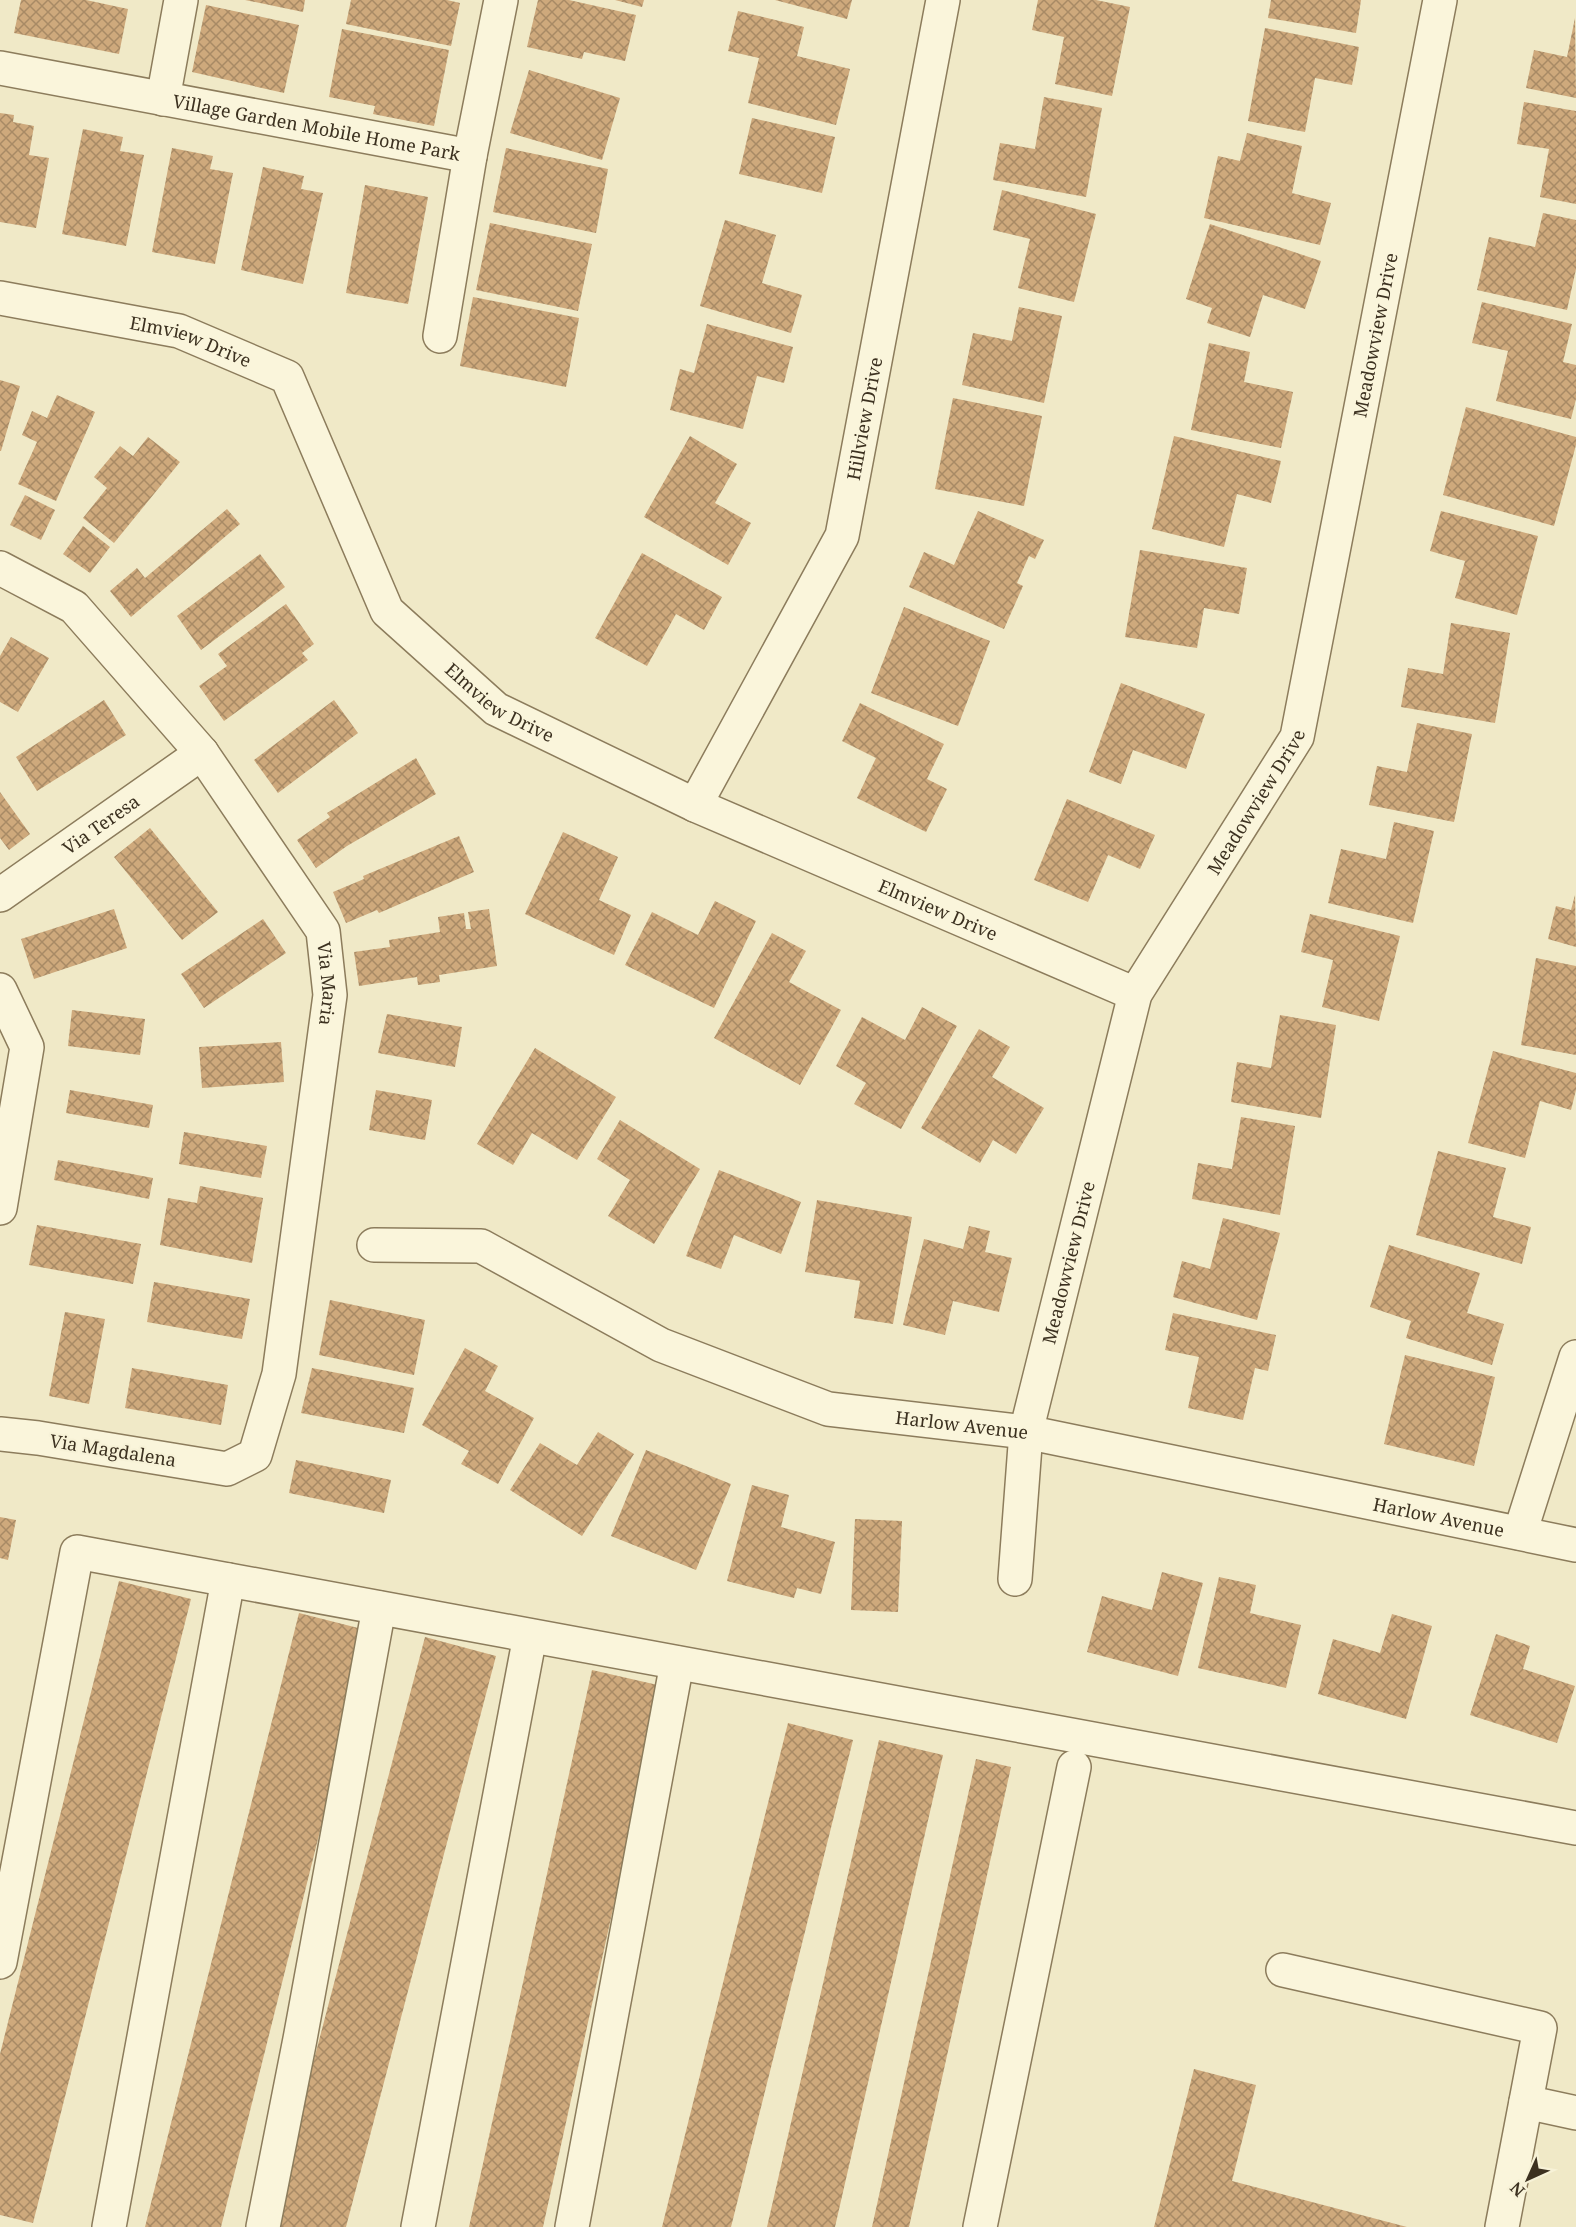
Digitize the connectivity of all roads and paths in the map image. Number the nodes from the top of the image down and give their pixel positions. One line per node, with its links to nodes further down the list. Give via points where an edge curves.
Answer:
1 (181, 0): 6 (street, Village Garden Mobile Home Park)
2 (501, 0): 7 (street, Village Garden Mobile Home Park)
3 (943, 0): 12 (street, Hillview Drive, via 842,536)
4 (1440, 0): 15 (street, Meadowview Drive, via 1297,737)
5 (0, 68): 6 (street, Village Garden Mobile Home Park)
6 (163, 99): 7 (street, Village Garden Mobile Home Park)
7 (470, 156): 9 (street, Village Garden Mobile Home Park)
8 (0, 298): 12 (street, Elmview Drive, via 179,331 287,377 387,610 496,709)
9 (440, 336)
10 (0, 568): 11 (street, Via Maria, via 74,607)
11 (202, 753): 13 (street, Via Teresa); 21 (street, Via Maria, via 323,931 330,995 279,1374 255,1455)
12 (695, 805): 15 (street, Elmview Drive)
13 (0, 895)
14 (0, 990): 16 (street, via 27,1047)
15 (1135, 994): 19 (street, Meadowview Drive)
16 (0, 1208)
17 (374, 1245): 19 (street, Harlow Avenue, via 481,1246 661,1346 828,1409)
18 (1576, 1357): 22 (street)
19 (1026, 1432): 22 (street, Harlow Avenue); 24 (street, Meadowview Drive)
20 (0, 1434): 21 (street, Via Magdalena)
21 (227, 1469)
22 (1520, 1533): 23 (street, Harlow Avenue)
23 (1576, 1545)
24 (1015, 1579)
25 (228, 1580): 26 (street); 31 (street, via 77,1552); 35 (street)
26 (379, 1608): 27 (street); 36 (street)
27 (530, 1636): 28 (street); 37 (street)
28 (677, 1663): 30 (street); 38 (street)
29 (1074, 1767): 39 (street)
30 (1576, 1828)
31 (0, 1962)
32 (1283, 1970): 33 (street, via 1540,2028)
33 (1526, 2102): 34 (street); 40 (street)
34 (1576, 2113)
35 (109, 2227)
36 (263, 2227)
37 (418, 2227)
38 (572, 2227)
39 (980, 2227)
40 (1502, 2227)

